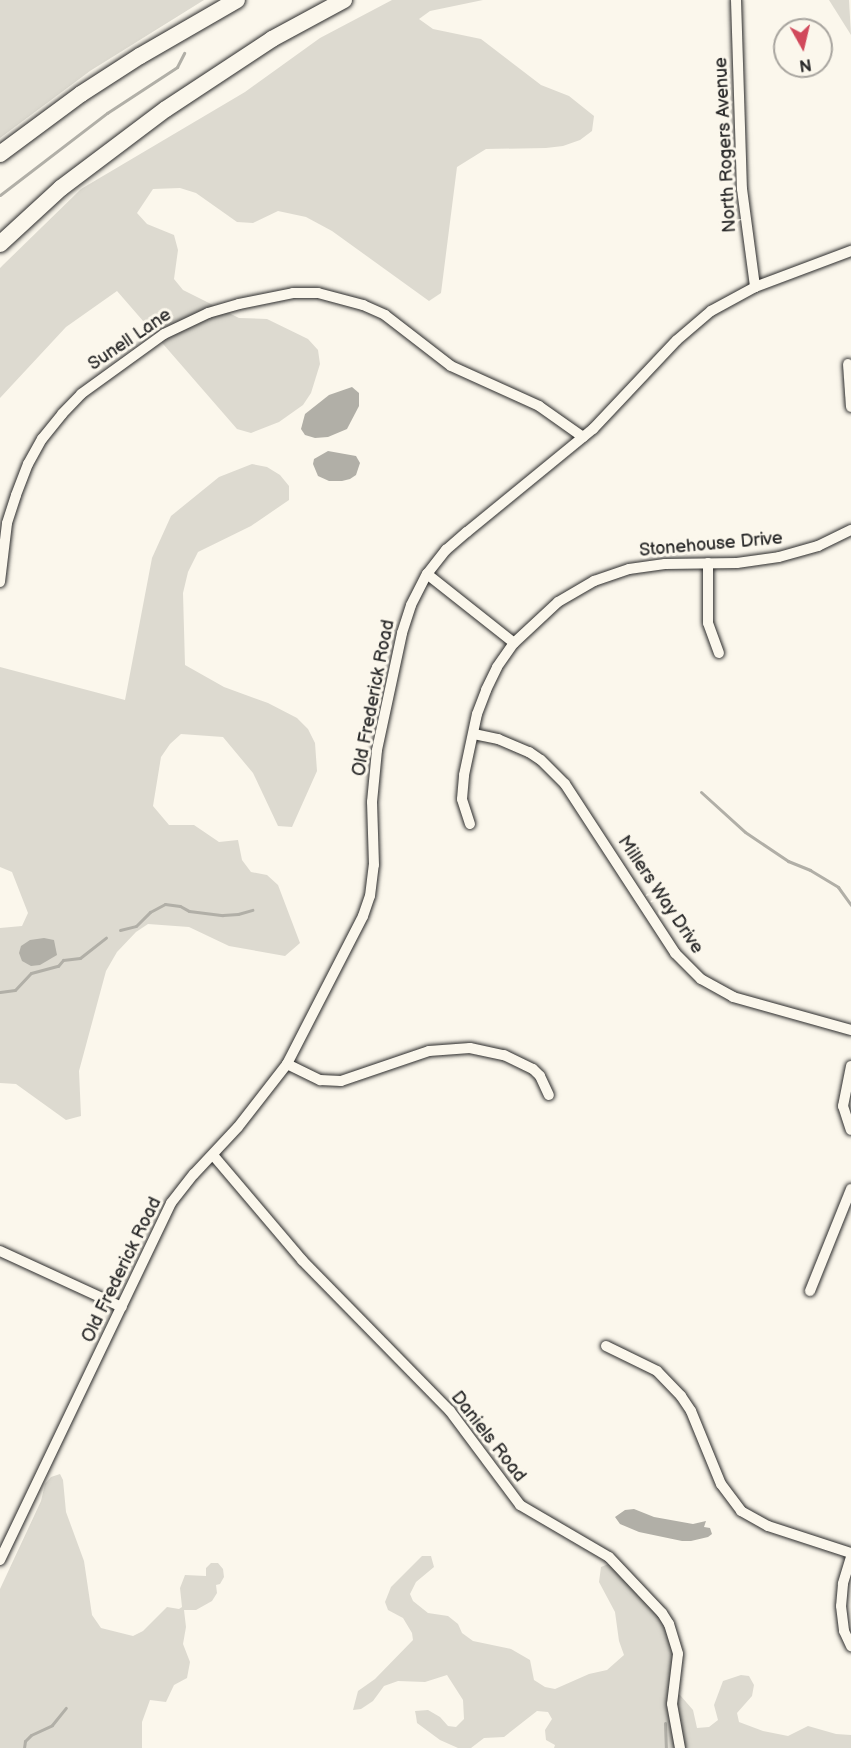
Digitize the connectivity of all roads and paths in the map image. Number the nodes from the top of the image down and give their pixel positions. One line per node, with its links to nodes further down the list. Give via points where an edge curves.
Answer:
1 (237, 0): 4 (highway, via 101,81)
2 (344, 0): 5 (highway, via 272,39 166,109 61,188)
3 (736, 0): 7 (street, North Rogers Avenue, via 742,189)
4 (0, 153)
5 (0, 244)
6 (851, 251): 7 (street, Old Frederick Road)
7 (755, 287): 10 (street, Old Frederick Road, via 694,325)
8 (848, 364): 9 (street)
9 (851, 407)
10 (583, 437): 13 (street, Old Frederick Road, via 446,550); 14 (street, Sunell Lane, via 539,406 451,366 384,315 363,305 301,293 239,304 208,313 164,334 88,389 62,414 28,464 8,523)
11 (851, 530): 12 (street, Stonehouse Drive, via 818,546 779,557)
12 (708, 563): 15 (street, Stonehouse Drive, via 645,566 594,581 558,602); 16 (street, via 708,623)
13 (427, 574): 15 (street); 20 (street, Old Frederick Road, via 402,633 377,750 370,896)
14 (0, 582)
15 (514, 643): 17 (street, Stonehouse Drive, via 486,690)
16 (718, 653)
17 (474, 734): 18 (street, Stonehouse Drive, via 462,799); 19 (street, Millers Way Drive, via 513,745 553,771 575,798 675,953 701,979 733,997)
18 (470, 824)
19 (851, 1030)
20 (287, 1064): 22 (street, via 320,1080 341,1081 429,1052 477,1049 504,1055 533,1069); 24 (street, Old Frederick Road)
21 (851, 1066): 23 (street, via 843,1106)
22 (549, 1095)
23 (851, 1130)
24 (213, 1155): 28 (street, Old Frederick Road, via 171,1203); 33 (street, Daniels Road, via 302,1260 450,1411 520,1505 609,1557 662,1613 672,1630 678,1654 672,1704)
25 (851, 1189): 27 (street)
26 (0, 1251): 28 (street)
27 (810, 1291)
28 (122, 1307): 31 (street, Old Frederick Road)
29 (606, 1346): 30 (street, via 639,1360 671,1384 691,1411 721,1484 741,1510 768,1526)
30 (851, 1555): 32 (street, via 841,1605 844,1631)
31 (0, 1560)
32 (851, 1646)
33 (680, 1748)

